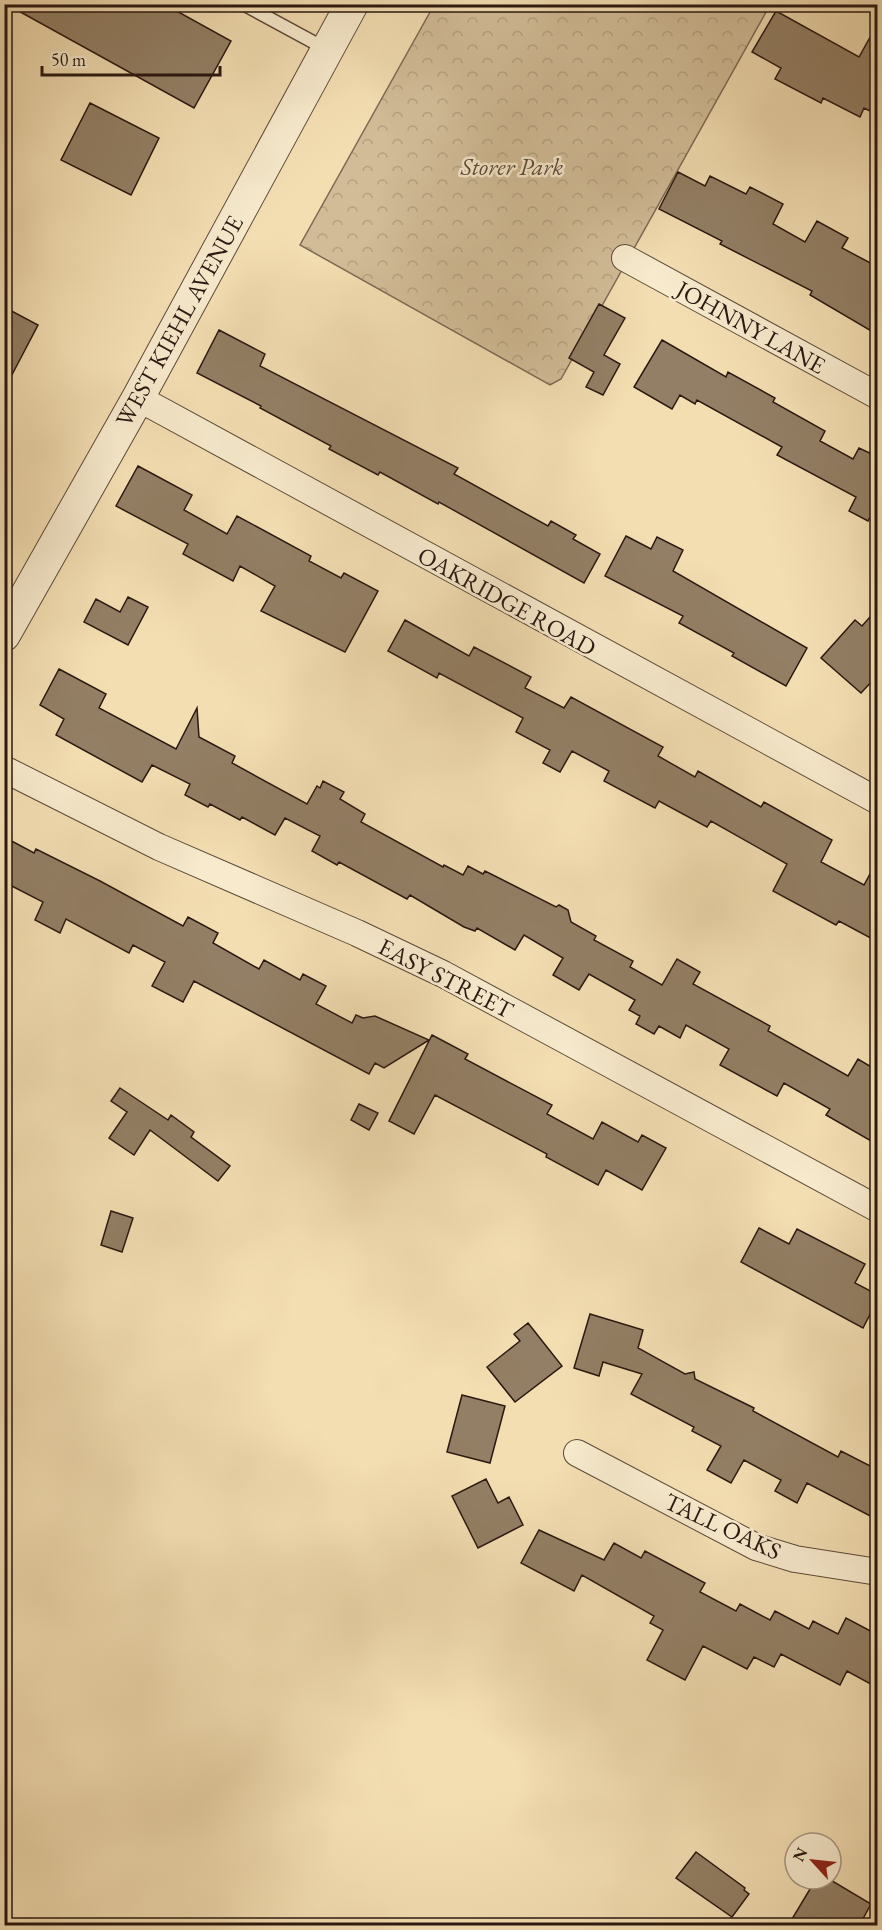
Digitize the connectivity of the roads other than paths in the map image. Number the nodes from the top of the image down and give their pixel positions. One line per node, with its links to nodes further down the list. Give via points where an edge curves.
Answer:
1 (243, 4): 3 (lane)
2 (352, 4): 3 (street, WEST KIEHL AVENUE)
3 (327, 50): 6 (street, WEST KIEHL AVENUE)
4 (625, 258): 5 (street, JOHNNY LANE)
5 (878, 396)
6 (138, 398): 7 (street, WEST KIEHL AVENUE); 9 (street, OAKRIDGE ROAD)
7 (4, 635)
8 (4, 769): 10 (street, EASY STREET, via 159,847 443,974)
9 (878, 801)
10 (878, 1209)
11 (577, 1453): 12 (street, TALL OAKS, via 756,1547 795,1559)
12 (878, 1572)

